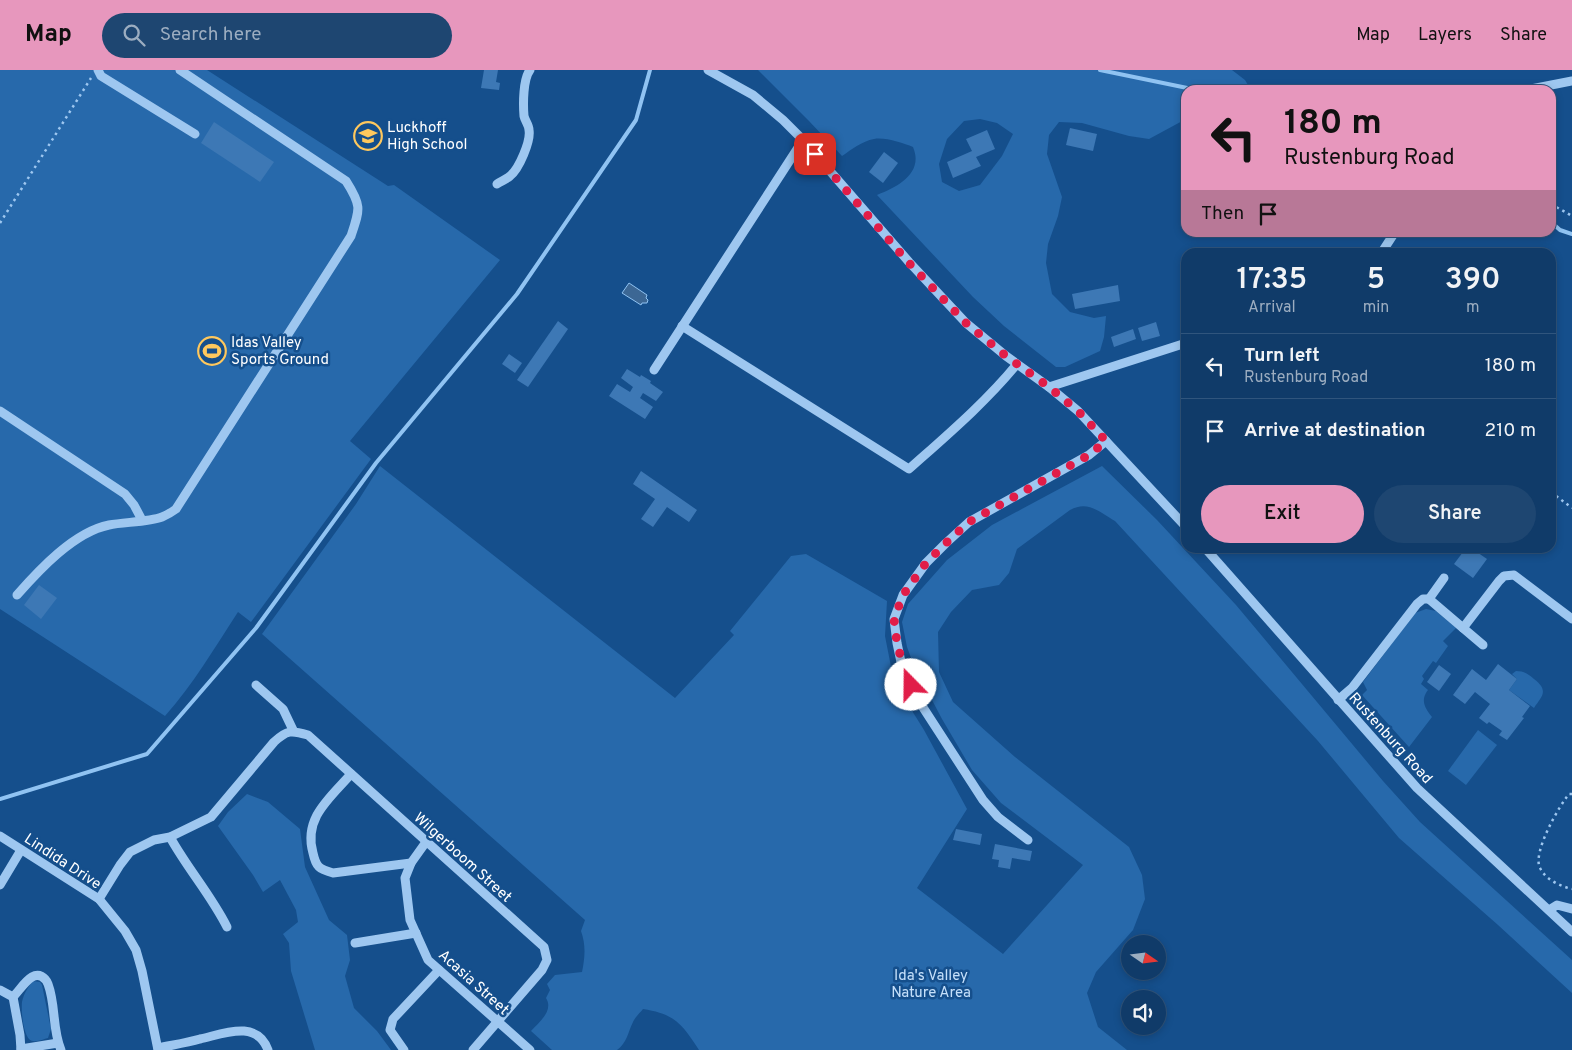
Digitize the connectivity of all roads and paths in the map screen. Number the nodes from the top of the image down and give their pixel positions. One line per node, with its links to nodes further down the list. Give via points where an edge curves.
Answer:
1 (180, 70): 24 (street, via 346,181 356,196 359,212 351,236 176,509 162,517)
2 (530, 70): 9 (street, via 524,100 524,117 530,130 527,147 511,176)
3 (708, 70): 8 (street, via 753,95)
4 (98, 71): 7 (street, via 101,76); 12 (path)
5 (1572, 82): 6 (street)
6 (1555, 85)
7 (195, 134)
8 (803, 140): 15 (street); 17 (street, via 953,310)
9 (497, 184)
10 (1556, 207): 11 (path)
11 (1572, 216)
12 (0, 223)
13 (1392, 237): 14 (street)
14 (1385, 248)
15 (682, 326): 17 (street, via 909,469 956,428); 18 (street)
16 (1181, 345): 19 (street)
17 (1017, 364): 19 (street)
18 (654, 370)
19 (1049, 387): 21 (street, via 1078,411)
20 (0, 412): 24 (street, via 126,494)
21 (1106, 441): 25 (street); 41 (street, via 1089,455 969,522 926,563 903,595 894,619 902,662 924,710 982,800)
22 (1556, 496): 23 (path)
23 (1572, 508)
24 (142, 520): 28 (street, via 106,526 83,536 56,555)
25 (1181, 522)
26 (1209, 553): 34 (street, Rustenburg Road)
27 (1444, 578): 29 (street)
28 (17, 595)
29 (1429, 599): 31 (street); 34 (street, via 1417,604 1352,688)
30 (1572, 618): 31 (street, via 1514,575 1504,576 1499,581)
31 (1463, 628): 32 (street)
32 (1483, 645)
33 (256, 685): 35 (street, via 283,709)
34 (1338, 700): 49 (street, Rustenburg Road, via 1417,788)
35 (293, 730): 36 (street, Wilgerboom Street, via 308,735); 40 (street, via 274,742 211,817)
36 (351, 774): 42 (street, Wilgerboom Street); 44 (street, via 315,815 311,846 316,863 322,870 333,873)
37 (1572, 788): 38 (path)
38 (1570, 794): 46 (path, via 1560,804 1550,823 1539,867 1547,878)
39 (0, 836): 43 (street, Lindida Drive)
40 (170, 837): 47 (street, via 154,840 130,852); 50 (street)
41 (1028, 840)
42 (426, 842): 44 (street, Acasia Street); 57 (street, Wilgerboom Street, via 544,947 547,960 542,970)
43 (21, 850): 45 (street); 47 (street, Lindida Drive)
44 (411, 863): 52 (street, Acasia Street, via 405,878 410,920)
45 (0, 885)
46 (1572, 889)
47 (99, 899): 59 (street, Lindida Drive, via 136,950)
48 (1572, 909): 49 (street, via 1557,905)
49 (1549, 910): 51 (street, Rustenburg Road)
50 (227, 927)
51 (1572, 932)
52 (416, 933): 53 (street); 54 (street, Acasia Street, via 428,960)
53 (355, 943)
54 (439, 970): 57 (street, Acasia Street); 62 (street, via 393,1019 390,1030)
55 (0, 990): 56 (street)
56 (13, 997): 58 (street, via 33,976 39,975 48,982); 60 (street)
57 (497, 1021): 63 (street, Wilgerboom Street); 64 (street, Acasia Street)
58 (59, 1047): 60 (street)
59 (158, 1049): 61 (street, via 238,1030 256,1034)
60 (21, 1050)
61 (268, 1050)
62 (404, 1050)
63 (473, 1050)
64 (530, 1050)

